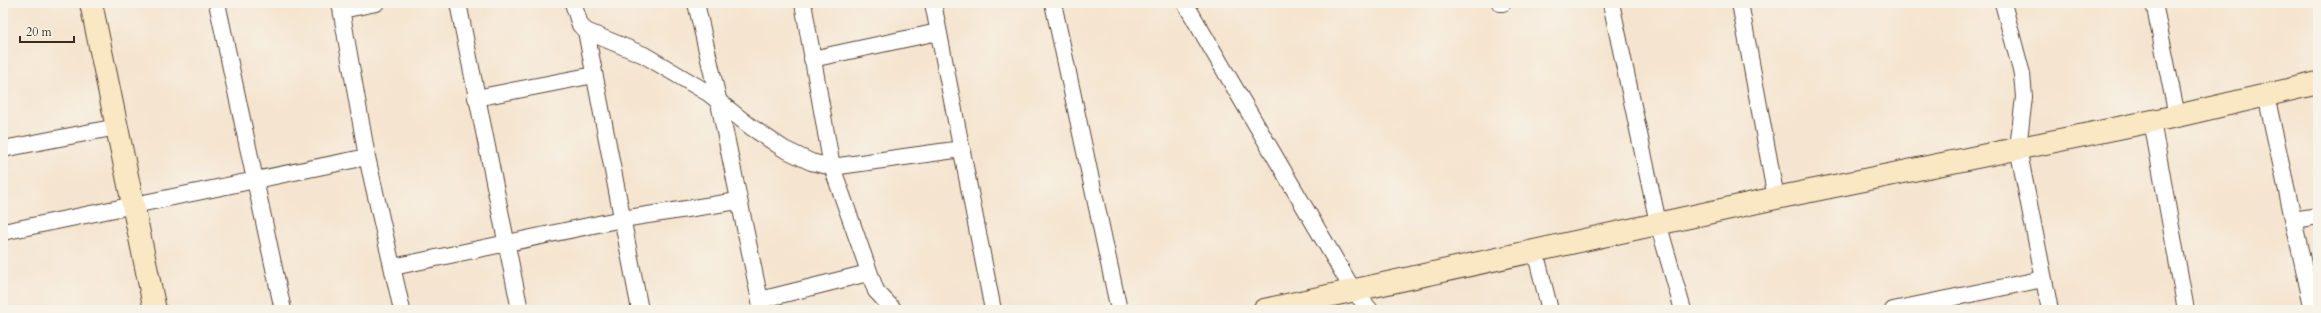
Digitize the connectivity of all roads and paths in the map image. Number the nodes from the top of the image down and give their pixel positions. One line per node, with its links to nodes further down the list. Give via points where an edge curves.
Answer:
1 (91, 3): 28 (street)
2 (217, 3): 34 (street)
3 (376, 3): 17 (street)
4 (458, 3): 24 (street)
5 (573, 3): 18 (street, via 580,25)
6 (696, 3): 25 (street)
7 (802, 3): 20 (street)
8 (933, 3): 19 (street)
9 (1053, 3): 58 (street)
10 (1185, 3): 48 (street)
11 (1500, 3): 12 (street)
12 (1503, 3)
13 (1611, 3): 41 (street)
14 (1740, 3): 35 (street)
15 (2003, 3): 29 (street, via 2022,74 2024,97)
16 (2154, 3): 26 (street)
17 (341, 6): 32 (street)
18 (586, 31): 21 (street); 25 (street, via 644,55 708,93)
19 (938, 32): 20 (street); 31 (street)
20 (812, 59): 33 (street)
21 (594, 75): 24 (street); 39 (street)
22 (2318, 83): 23 (street)
23 (2266, 94): 26 (street); 40 (street)
24 (476, 98): 43 (street)
25 (719, 103): 33 (street, via 784,149 811,162); 36 (street)
26 (2177, 116): 27 (street)
27 (2152, 121): 29 (street); 65 (street)
28 (117, 127): 30 (street); 37 (street)
29 (2018, 148): 35 (street); 47 (street)
30 (3, 149)
31 (962, 149): 33 (street); 57 (street)
32 (367, 157): 34 (street); 45 (street)
33 (832, 167): 46 (street)
34 (255, 179): 37 (street); 52 (street)
35 (1776, 198): 41 (street)
36 (738, 201): 39 (street); 49 (street)
37 (133, 204): 42 (street); 51 (street)
38 (2318, 216): 40 (street)
39 (622, 219): 43 (street); 55 (street)
40 (2294, 220): 66 (street)
41 (1658, 223): 44 (street); 62 (street)
42 (3, 232)
43 (507, 243): 45 (street); 54 (street)
44 (1535, 251): 48 (street); 61 (street)
45 (393, 267): 53 (street)
46 (868, 273): 49 (street); 56 (street, via 876,292)
47 (2043, 279): 50 (street); 64 (street)
48 (1353, 290): 59 (street); 60 (street)
49 (761, 305)
50 (1927, 306): 63 (street)
51 (155, 310)
52 (283, 310)
53 (402, 310)
54 (520, 310)
55 (640, 310)
56 (894, 310)
57 (993, 310)
58 (1119, 310)
59 (1264, 310)
60 (1370, 310)
61 (1550, 310)
62 (1683, 310)
63 (1893, 310)
64 (2050, 310)
65 (2186, 310)
66 (2313, 310)

